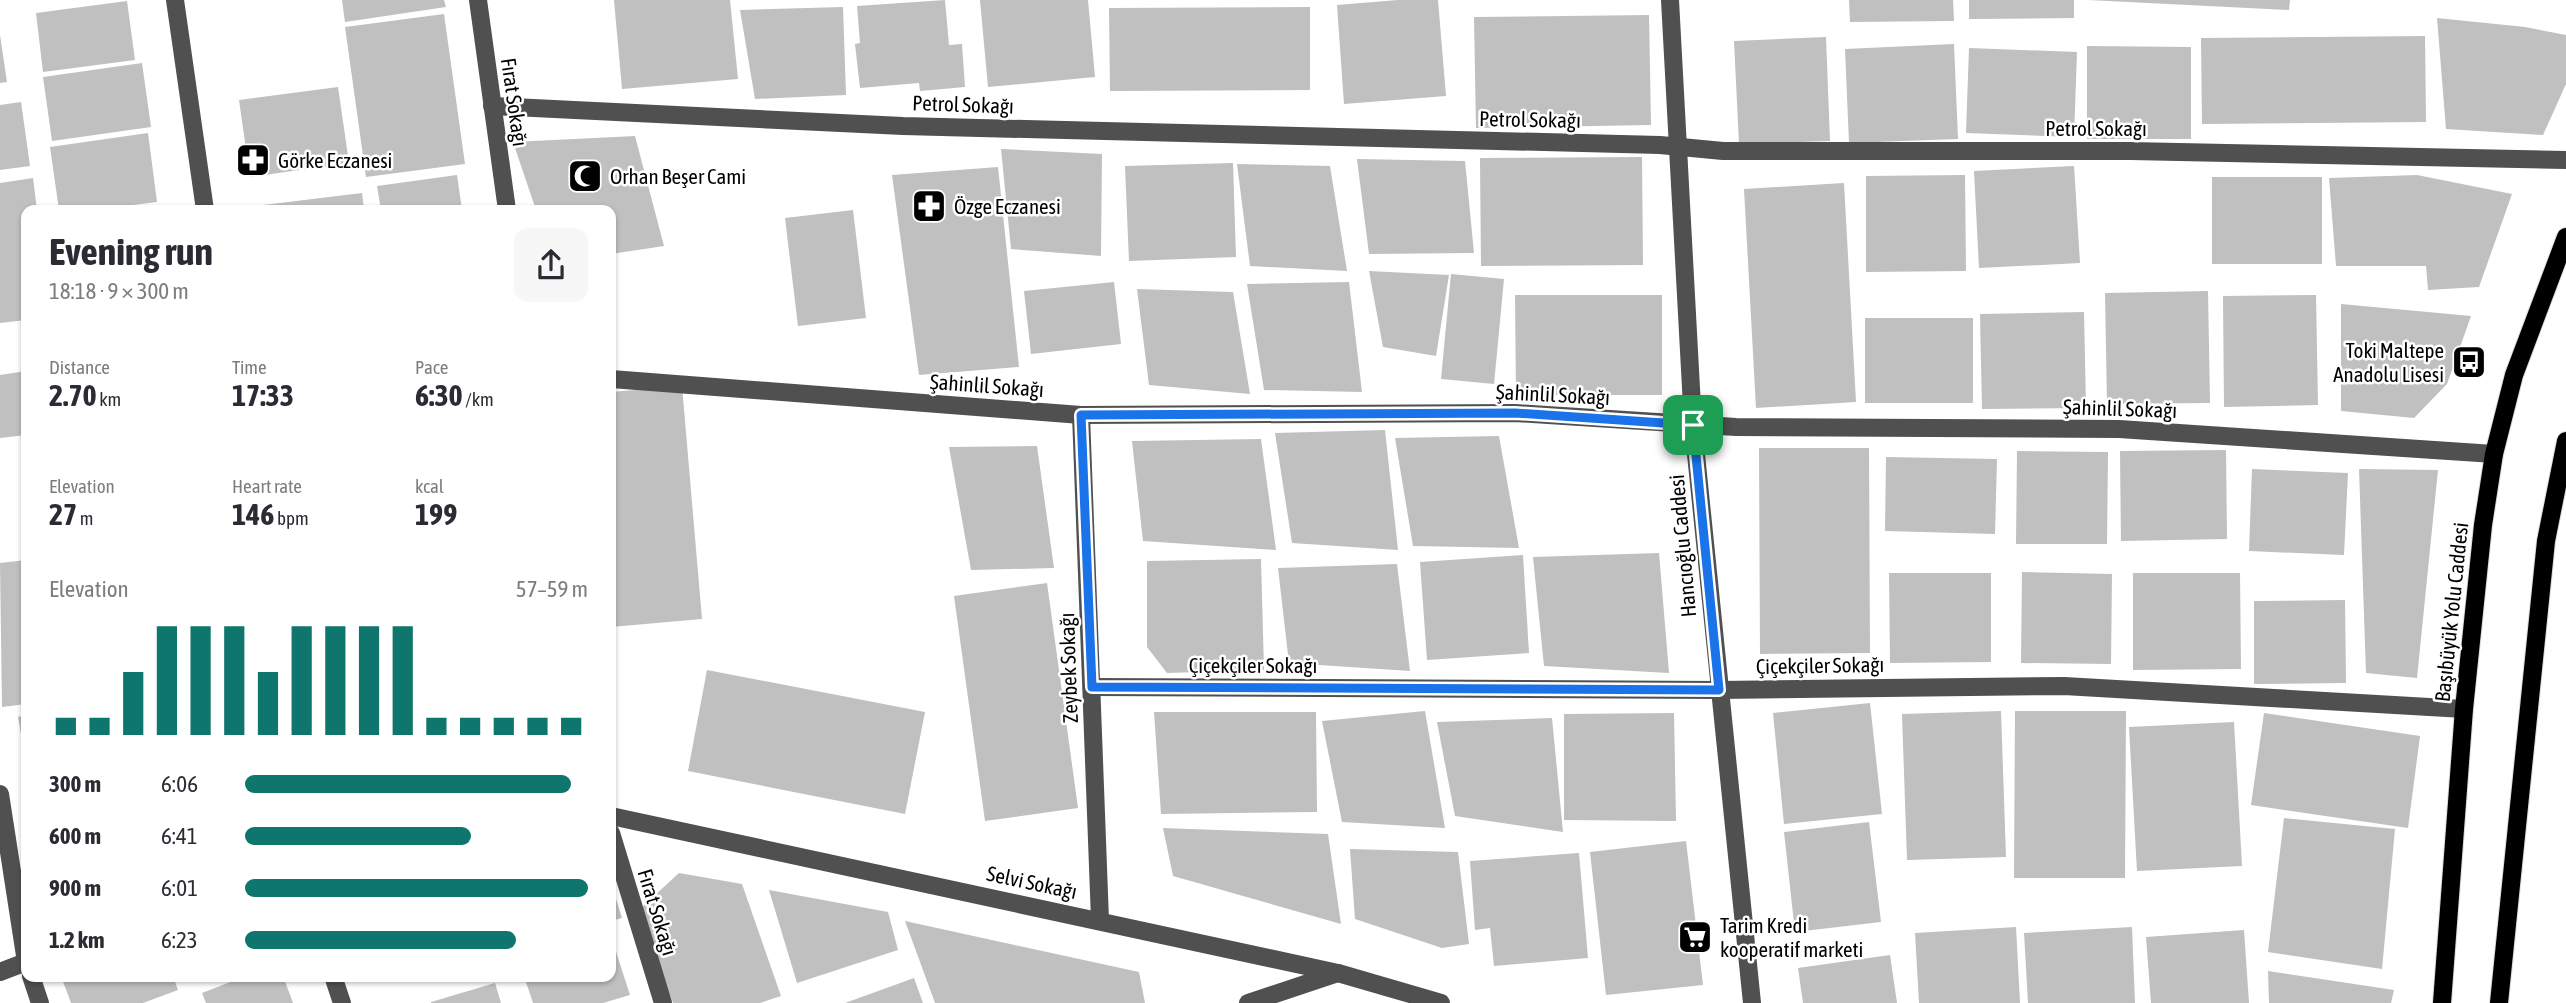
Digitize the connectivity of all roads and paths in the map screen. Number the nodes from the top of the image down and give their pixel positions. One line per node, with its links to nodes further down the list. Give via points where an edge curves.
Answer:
1 (175, 0): 7 (street)
2 (478, 0): 4 (street, Fırat Sokağı)
3 (1670, 0): 5 (street, Hancıoğlu Caddesi)
4 (492, 106): 5 (street, Petrol Sokağı, via 904,126); 8 (street, Fırat Sokağı)
5 (1679, 148): 6 (street, Petrol Sokağı); 12 (street, Hancıoğlu Caddesi)
6 (2566, 160)
7 (204, 205)
8 (506, 205)
9 (2566, 237): 14 (main road, Başıbüyük Yolu Caddesi, via 2514,375)
10 (616, 379): 11 (street, Şahinlil Sokağı)
11 (1081, 415): 12 (street, Şahinlil Sokağı, via 1515,413); 15 (street, Zeybek Sokağı)
12 (1693, 425): 14 (street, Şahinlil Sokağı, via 2119,429); 16 (street, Hancıoğlu Caddesi)
13 (2566, 441): 35 (main road, via 2546,541)
14 (2494, 454): 17 (main road, Başıbüyük Yolu Caddesi)
15 (1092, 687): 16 (street, Çiçekçiler Sokağı); 21 (street, Zeybek Sokağı)
16 (1719, 690): 17 (street, Çiçekçiler Sokağı, via 2064,686); 33 (street, Hancıoğlu Caddesi)
17 (2464, 709): 34 (main road, Başıbüyük Yolu Caddesi)
18 (0, 794): 22 (street)
19 (616, 817): 21 (street, Selvi Sokağı)
20 (616, 850): 30 (street, Fırat Sokağı)
21 (1100, 920): 25 (street, Selvi Sokağı)
22 (21, 930)
23 (21, 964): 24 (street)
24 (0, 972)
25 (1338, 972): 31 (street); 32 (street, Selvi Sokağı)
26 (33, 982): 28 (street)
27 (334, 982): 29 (street)
28 (40, 1003)
29 (341, 1003)
30 (663, 1003)
31 (1248, 1003)
32 (1441, 1003)
33 (1752, 1003)
34 (2442, 1003)
35 (2499, 1003)

